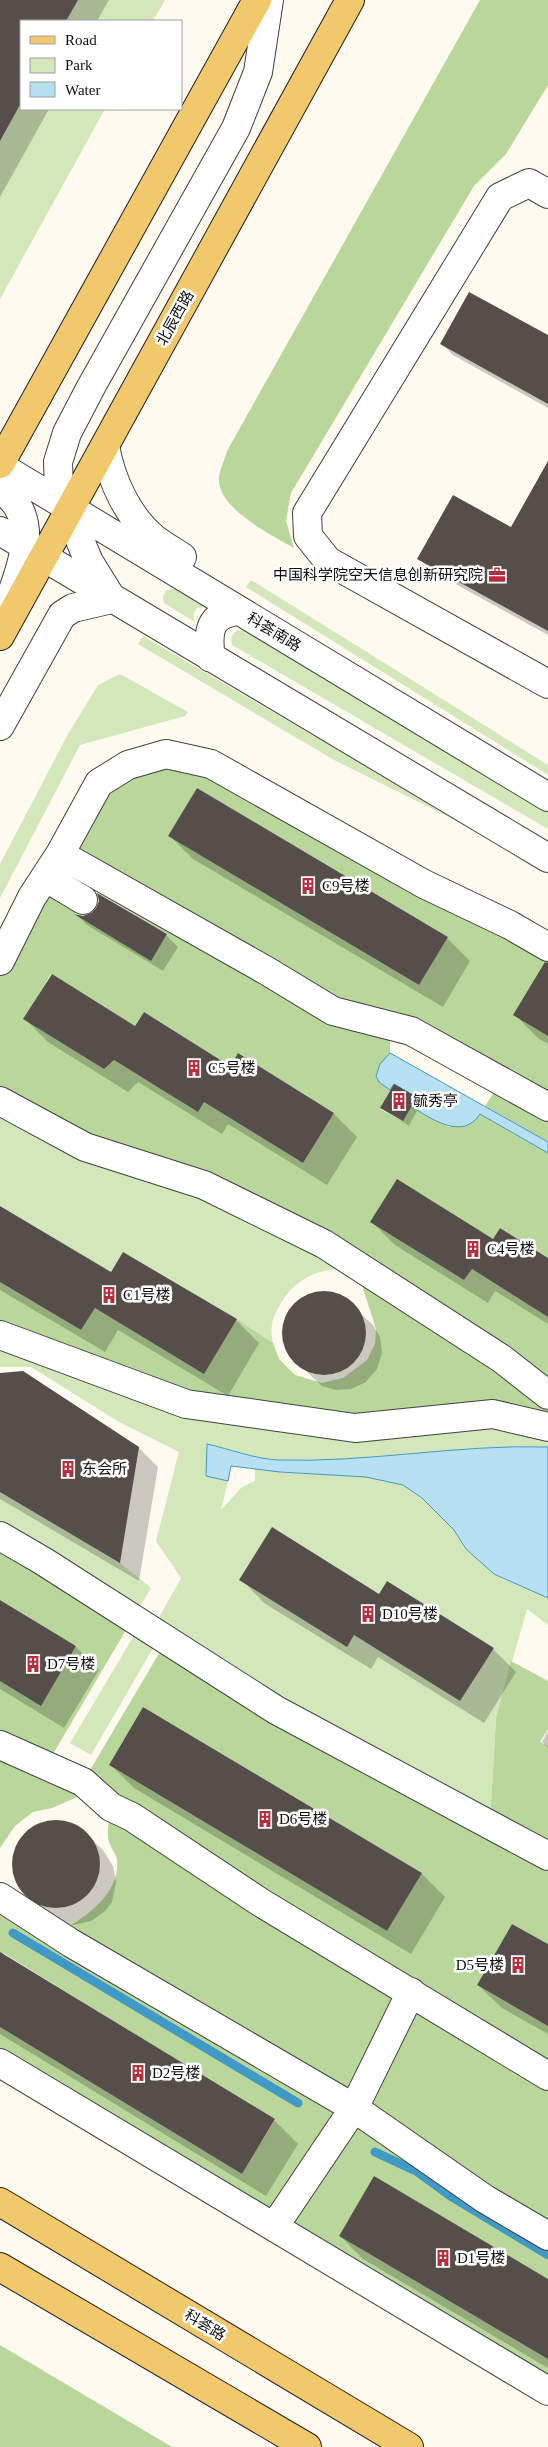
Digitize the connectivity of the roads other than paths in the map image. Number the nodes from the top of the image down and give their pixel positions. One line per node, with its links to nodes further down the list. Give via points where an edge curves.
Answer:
1 (257, 0): 6 (main road)
2 (269, 0): 11 (street, via 258,72 236,128 91,387 67,433 58,462 59,489 89,562)
3 (350, 0): 5 (main road, 北辰西路)
4 (548, 194): 16 (street, via 529,183 500,197 307,513 308,536 328,562)
5 (105, 446): 8 (main road, 北辰西路); 18 (street, via 110,471 122,496 141,526 156,540 412,698)
6 (0, 465): 8 (street, 科荟南路)
7 (0, 487): 13 (street, via 18,507 26,536 19,571)
8 (70, 509): 10 (main road, 北辰西路); 12 (street, 科荟南路)
9 (0, 531): 10 (street)
10 (44, 557): 11 (street); 14 (main road, 北辰西路)
11 (112, 599): 15 (street); 17 (street, via 73,608 62,615)
12 (238, 610): 15 (street, via 221,615 212,626 208,639); 18 (street, 科荟南路)
13 (0, 628)
14 (0, 636)
15 (211, 658): 21 (street)
16 (548, 684)
17 (0, 726)
18 (469, 749): 19 (street, 科荟南路)
19 (548, 797)
20 (60, 854): 22 (street); 24 (street, via 99,783 128,764 166,754 211,764 424,884); 27 (street, via 333,1011 411,1031)
21 (548, 858)
22 (45, 877): 23 (street); 25 (street)
23 (83, 900)
24 (548, 947)
25 (0, 961)
26 (0, 1101): 29 (street, via 85,1147 204,1185 324,1244 502,1359)
27 (548, 1106)
28 (0, 1335): 30 (street, via 186,1404 355,1428 492,1414)
29 (548, 1395)
30 (548, 1427)
31 (0, 1536): 33 (street, via 276,1710)
32 (0, 1745): 35 (street, via 83,1782 111,1806 260,1902)
33 (548, 1856)
34 (0, 1897): 38 (street, via 71,1943)
35 (411, 1992): 37 (street); 38 (street)
36 (0, 2062): 40 (street)
37 (548, 2076)
38 (354, 2108): 40 (street); 41 (street, via 485,2199)
39 (0, 2202): 45 (main road, 科荟路)
40 (274, 2227): 43 (street)
41 (548, 2236)
42 (0, 2267): 44 (main road)
43 (548, 2391)
44 (307, 2447)
45 (409, 2447)

